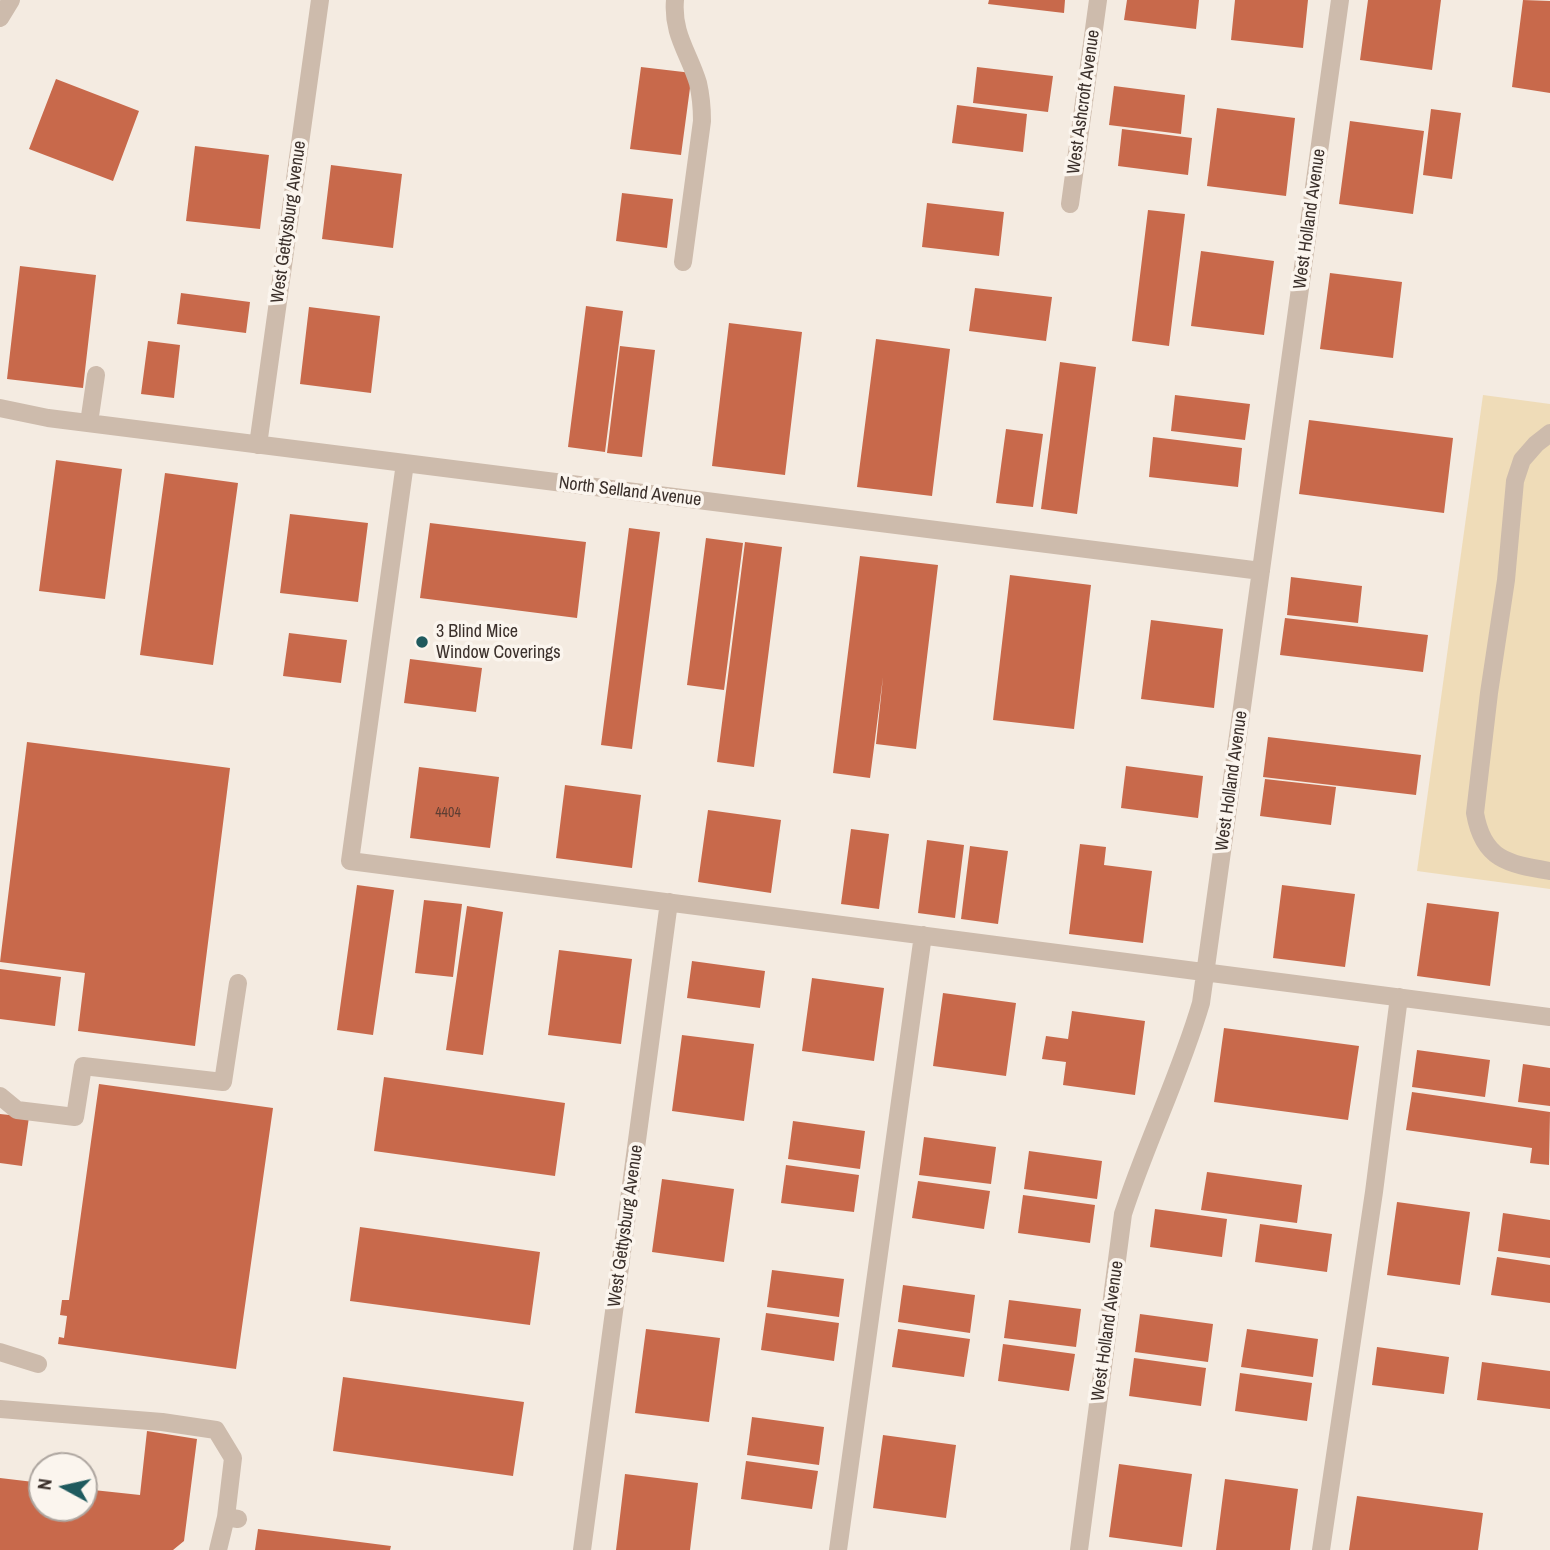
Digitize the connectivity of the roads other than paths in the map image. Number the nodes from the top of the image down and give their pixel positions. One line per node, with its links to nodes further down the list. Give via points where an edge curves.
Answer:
1 (11, 0): 6 (street)
2 (320, 0): 13 (street, West Gettysburg Avenue)
3 (675, 0): 8 (street, via 674,23 698,85 702,109)
4 (1098, 0): 7 (street, West Ashcroft Avenue)
5 (1340, 0): 15 (street, West Holland Avenue)
6 (0, 18)
7 (1070, 204)
8 (683, 262)
9 (96, 375): 11 (street)
10 (0, 408): 11 (street, North Selland Avenue)
11 (89, 423): 13 (street, North Selland Avenue)
12 (1550, 433): 16 (street, via 1522,460 1515,481 1475,813 1478,832 1499,858)
13 (258, 444): 14 (street, North Selland Avenue)
14 (405, 463): 15 (street, North Selland Avenue); 17 (street, via 350,861)
15 (1261, 571): 19 (street, West Holland Avenue)
16 (1550, 872)
17 (670, 902): 18 (street); 28 (street, West Gettysburg Avenue)
18 (923, 935): 19 (street); 29 (street)
19 (1205, 972): 21 (street); 30 (street, West Holland Avenue, via 1193,1031 1123,1214)
20 (238, 983): 23 (street, via 223,1082 83,1066 75,1117 17,1110)
21 (1399, 997): 22 (street); 31 (street)
22 (1550, 1017)
23 (0, 1096)
24 (0, 1352): 25 (street)
25 (38, 1364)
26 (0, 1409): 27 (street, via 216,1430 233,1458 232,1518)
27 (218, 1550)
28 (582, 1550)
29 (838, 1550)
30 (1079, 1550)
31 (1321, 1550)

